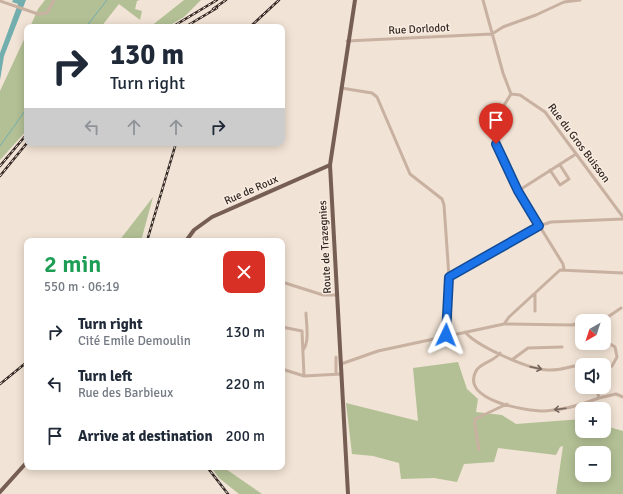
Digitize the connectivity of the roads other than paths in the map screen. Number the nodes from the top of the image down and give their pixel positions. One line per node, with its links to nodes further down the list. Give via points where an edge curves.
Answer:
1 (54, 0): 5 (street, via 47,13 38,14)
2 (355, 0): 7 (main road, Route de Trazegnies)
3 (482, 0): 6 (street)
4 (580, 0): 6 (street, via 564,2)
5 (0, 1)
6 (492, 34): 7 (street, Rue Dorlodot); 9 (street)
7 (347, 41): 8 (main road, Route de Trazegnies)
8 (341, 88): 11 (main road, Route de Trazegnies); 20 (street, via 372,93 377,97 410,174 442,199)
9 (511, 94): 10 (street, Rue du Gros Buisson, via 520,94 545,112); 14 (street, via 496,118 493,132)
10 (576, 154): 12 (street); 15 (street, Rue du Gros Buisson)
11 (330, 165): 17 (main road, Rue de Roux, via 213,216); 23 (main road, Route de Trazegnies)
12 (560, 165): 13 (street); 13 (street, via 569,179 560,185)
13 (550, 170): 14 (street)
14 (518, 191): 16 (street)
15 (623, 218): 16 (street, via 551,222)
16 (539, 226): 18 (street); 20 (street)
17 (191, 238)
18 (564, 269): 19 (street); 22 (street, via 557,272)
19 (623, 274)
20 (449, 277): 34 (street)
21 (285, 283): 23 (street, via 323,295)
22 (535, 293): 25 (street); 28 (street)
23 (337, 296): 41 (main road, Route de Trazegnies)
24 (622, 307): 27 (street)
25 (535, 311)
26 (306, 313): 33 (street)
27 (611, 315)
28 (504, 324): 29 (street); 32 (street)
29 (575, 324)
30 (285, 328): 31 (street)
31 (302, 331): 33 (street); 37 (street)
32 (465, 332): 34 (street); 38 (street)
33 (306, 333): 37 (street)
34 (446, 335): 41 (street, via 378,351)
35 (611, 344): 42 (street, via 615,347 617,357)
36 (562, 347): 40 (street, via 528,348)
37 (303, 350): 46 (street)
38 (500, 354): 40 (street); 50 (street, via 479,367 474,380 475,386 484,397)
39 (336, 357): 45 (street)
40 (513, 359): 43 (street, one-way to 43, via 533,368 547,370)
41 (341, 364): 45 (main road, Route de Trazegnies)
42 (611, 366)
43 (575, 367)
44 (285, 370): 46 (street)
45 (339, 374): 46 (street); 54 (main road, Route de Trazegnies)
46 (304, 376)
47 (598, 394): 49 (street)
48 (623, 397): 49 (street, via 616,394)
49 (599, 398): 50 (street, one-way to 50, via 573,408 544,411)
50 (507, 404): 51 (street, via 475,419)
51 (479, 450)
52 (24, 465): 53 (main road)
53 (0, 492)
54 (348, 494)

